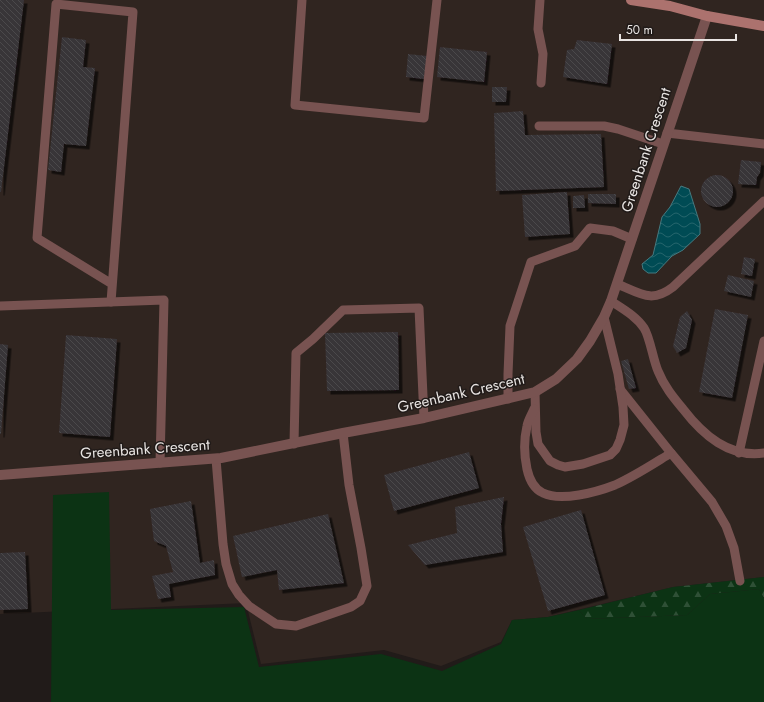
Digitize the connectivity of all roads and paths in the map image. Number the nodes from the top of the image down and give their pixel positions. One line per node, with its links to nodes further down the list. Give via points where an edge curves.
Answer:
1 (302, 0): 2 (lane, via 295,105 424,118)
2 (437, 0)
3 (540, 0): 7 (lane, via 538,28 543,54)
4 (631, 0): 5 (street, via 670,6)
5 (707, 16): 6 (street); 9 (street, Greenbank Crescent)
6 (764, 26)
7 (541, 84)
8 (539, 126): 10 (lane, via 604,126)
9 (667, 133): 10 (street, Greenbank Crescent); 11 (lane)
10 (663, 144): 13 (street, Greenbank Crescent)
11 (764, 144)
12 (764, 201): 15 (lane, via 673,287 659,296 649,297)
13 (632, 239): 15 (street, Greenbank Crescent); 23 (lane, via 613,231 590,228 576,246 531,262 510,326)
14 (112, 284): 14 (lane, via 133,12 56,4 37,238); 17 (lane)
15 (617, 284): 16 (street, Greenbank Crescent)
16 (612, 301): 19 (street, Greenbank Crescent); 29 (lane, via 645,329 658,371 667,390 687,414 713,440)
17 (111, 302): 18 (lane); 32 (lane, via 164,300)
18 (0, 306)
19 (604, 317): 21 (lane); 22 (street, Greenbank Crescent, via 577,359 556,379)
20 (764, 341): 29 (lane)
21 (620, 388): 24 (lane, via 624,425 616,449 610,455 583,464 565,467 550,461 538,444); 28 (lane)
22 (535, 392): 23 (street, Greenbank Crescent); 24 (lane)
23 (508, 399): 25 (street, Greenbank Crescent)
24 (536, 407): 28 (lane, via 527,425 525,461 535,488 543,493 567,496 601,490)
25 (424, 418): 26 (street, Greenbank Crescent); 27 (lane, via 419,308 343,310 296,353)
26 (343, 433): 27 (street, Greenbank Crescent); 31 (lane, via 349,485 367,586 360,601 352,607 296,626 276,624 249,606 232,584 223,544)
27 (294, 444): 31 (street, Greenbank Crescent)
28 (671, 453): 34 (lane, via 712,502 726,526 734,548)
29 (739, 453): 30 (lane)
30 (764, 454)
31 (216, 459): 32 (street, Greenbank Crescent)
32 (160, 463): 33 (street, Greenbank Crescent)
33 (0, 475)
34 (740, 581)

